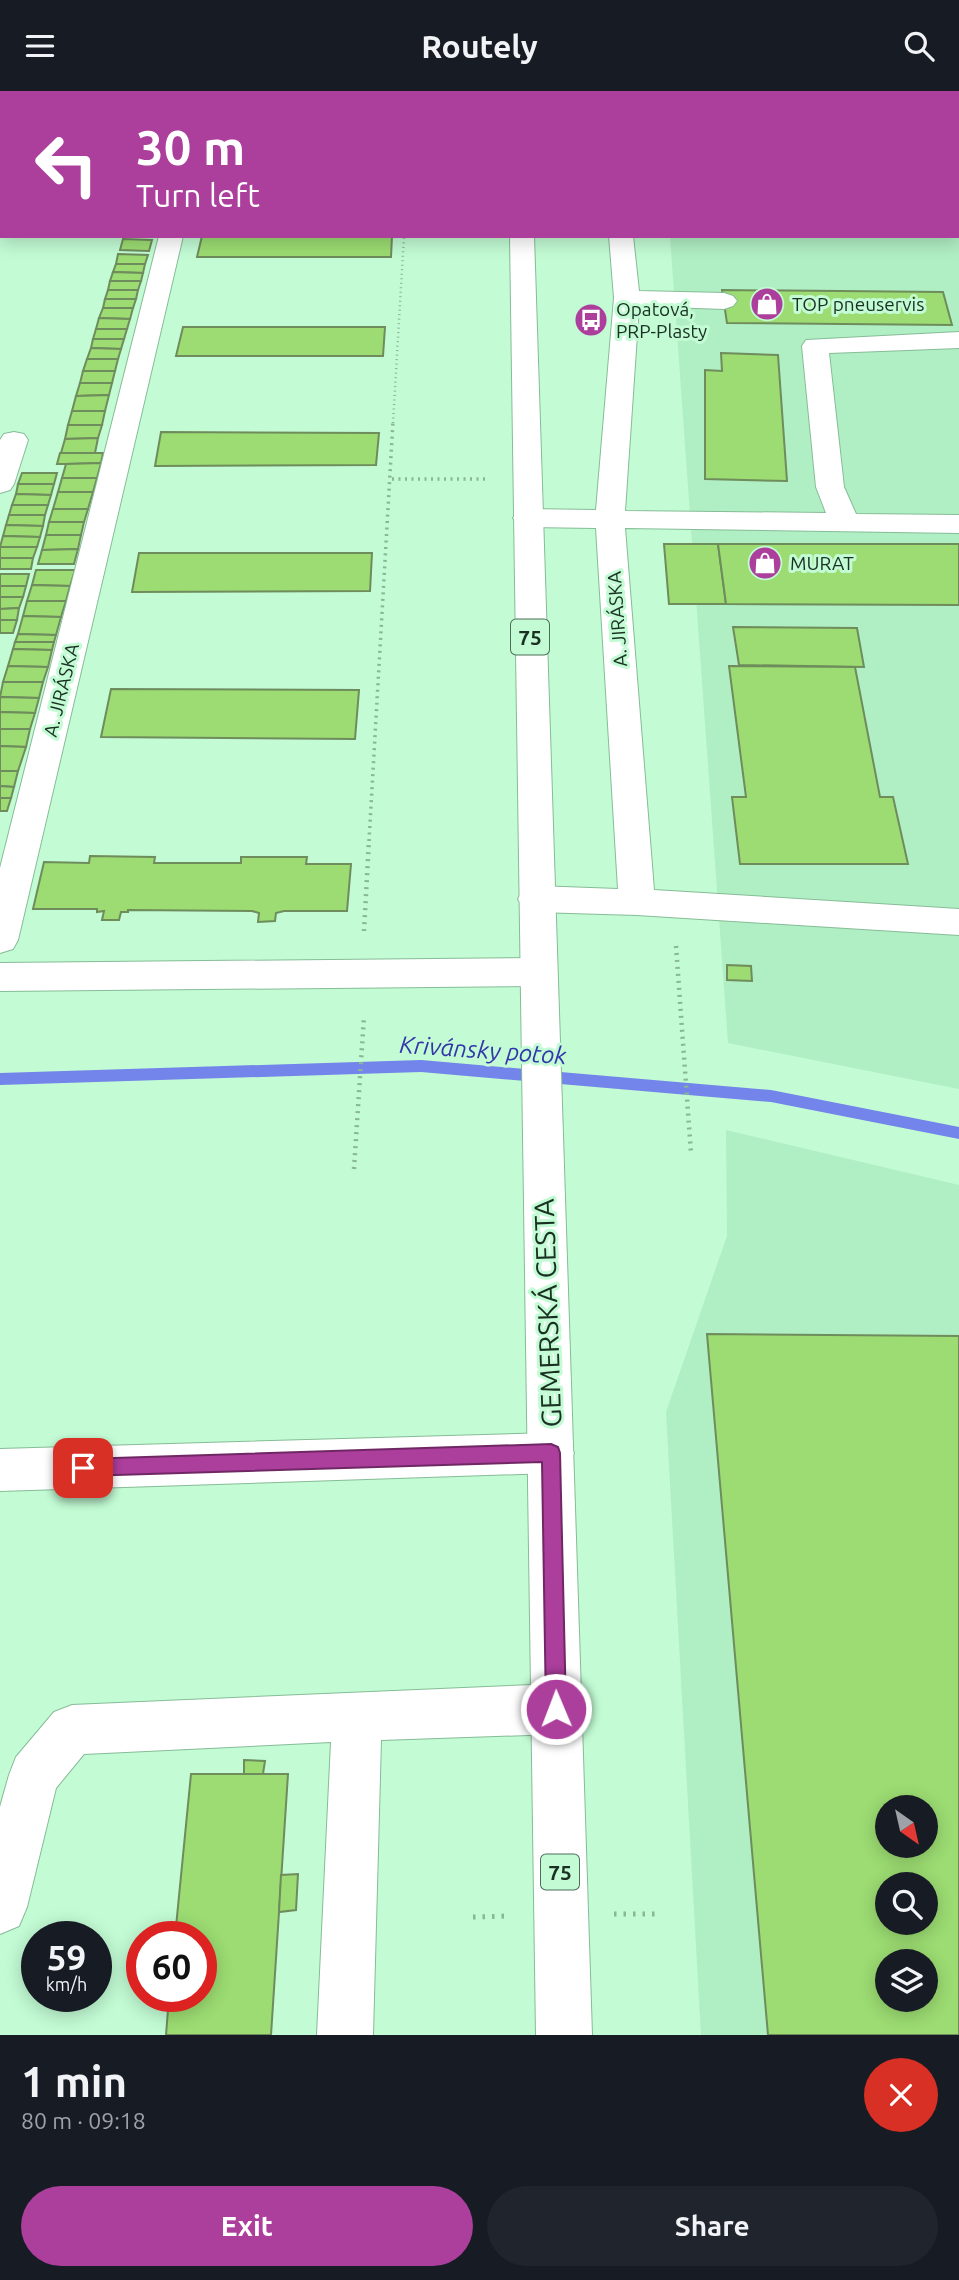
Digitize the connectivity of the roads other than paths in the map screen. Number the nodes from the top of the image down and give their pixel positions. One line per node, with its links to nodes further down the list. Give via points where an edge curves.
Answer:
1 (171, 238): 16 (street, A. JIRÁSKA)
2 (522, 238): 9 (street, 75)
3 (621, 238): 4 (street, A. JIRÁSKA)
4 (626, 299): 5 (street); 10 (street, A. JIRÁSKA)
5 (724, 301)
6 (959, 340): 11 (street, via 815,345 830,487)
7 (14, 440): 8 (street)
8 (0, 484)
9 (528, 518): 10 (street); 13 (street, 75)
10 (610, 519): 11 (street); 14 (street, A. JIRÁSKA)
11 (845, 523): 12 (street)
12 (959, 524)
13 (536, 899): 14 (street); 17 (street, 75)
14 (636, 902): 15 (street)
15 (959, 922)
16 (0, 940)
17 (538, 972): 18 (street, via 363,990); 19 (street, GEMERSKÁ CESTA / 75)
18 (0, 977)
19 (551, 1453): 20 (street); 21 (street, GEMERSKÁ CESTA / 75)
20 (0, 1471)
21 (556, 1709): 22 (street); 25 (street, GEMERSKÁ CESTA / 75)
22 (357, 1716): 23 (street, via 72,1730 34,1776); 24 (street)
23 (0, 1907)
24 (345, 2035)
25 (564, 2035)

